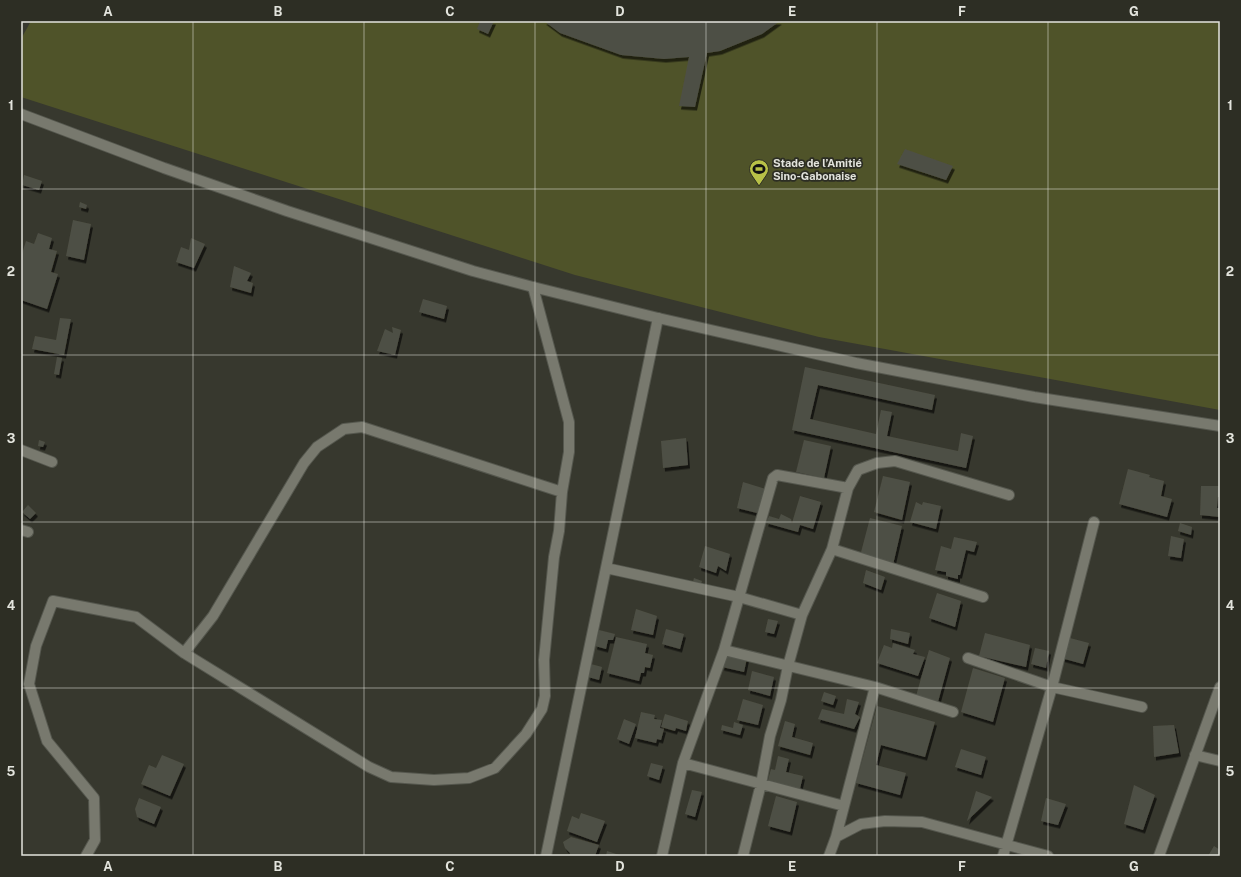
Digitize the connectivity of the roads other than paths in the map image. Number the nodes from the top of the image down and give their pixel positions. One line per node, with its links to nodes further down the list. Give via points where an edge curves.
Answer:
1 (21, 114): 2 (street, via 287,211 473,271)
2 (533, 287): 3 (street); 8 (street, via 569,422 569,452)
3 (658, 318): 4 (street, via 856,363 1041,398); 12 (street)
4 (1220, 426)
5 (21, 450): 6 (street)
6 (52, 462)
7 (848, 488): 9 (street, via 858,470 877,463 895,461); 11 (street); 13 (street, via 777,475 773,478)
8 (562, 492): 17 (street, via 362,427 344,429 317,447 304,463 213,616); 17 (street, via 544,660 545,696 542,709 526,734 495,768 468,778 434,780 391,777 369,767)
9 (1009, 494)
10 (1094, 522): 21 (street)
11 (832, 550): 14 (street); 15 (street)
12 (606, 568): 13 (street); 33 (street)
13 (739, 597): 15 (street); 16 (street)
14 (983, 597)
15 (802, 615): 19 (street)
16 (724, 650): 19 (street); 27 (street)
17 (184, 653): 32 (street, via 136,617 53,601 36,646 29,684 47,741 94,798 96,840)
18 (968, 658): 21 (street)
19 (788, 666): 20 (street); 28 (street)
20 (875, 687): 24 (street); 29 (street)
21 (1052, 687): 23 (street); 31 (street)
22 (1220, 687): 25 (street)
23 (1142, 707)
24 (953, 712)
25 (1195, 756): 26 (street); 39 (street)
26 (1220, 761)
27 (683, 763): 28 (street); 34 (street)
28 (761, 784): 29 (street); 35 (street)
29 (844, 806): 30 (street)
30 (836, 837): 31 (street, via 861,824 885,821 922,822); 36 (street)
31 (1005, 845): 37 (street); 38 (street)
32 (86, 856)
33 (546, 856)
34 (662, 856)
35 (743, 856)
36 (829, 856)
37 (1003, 856)
38 (1048, 856)
39 (1159, 856)

